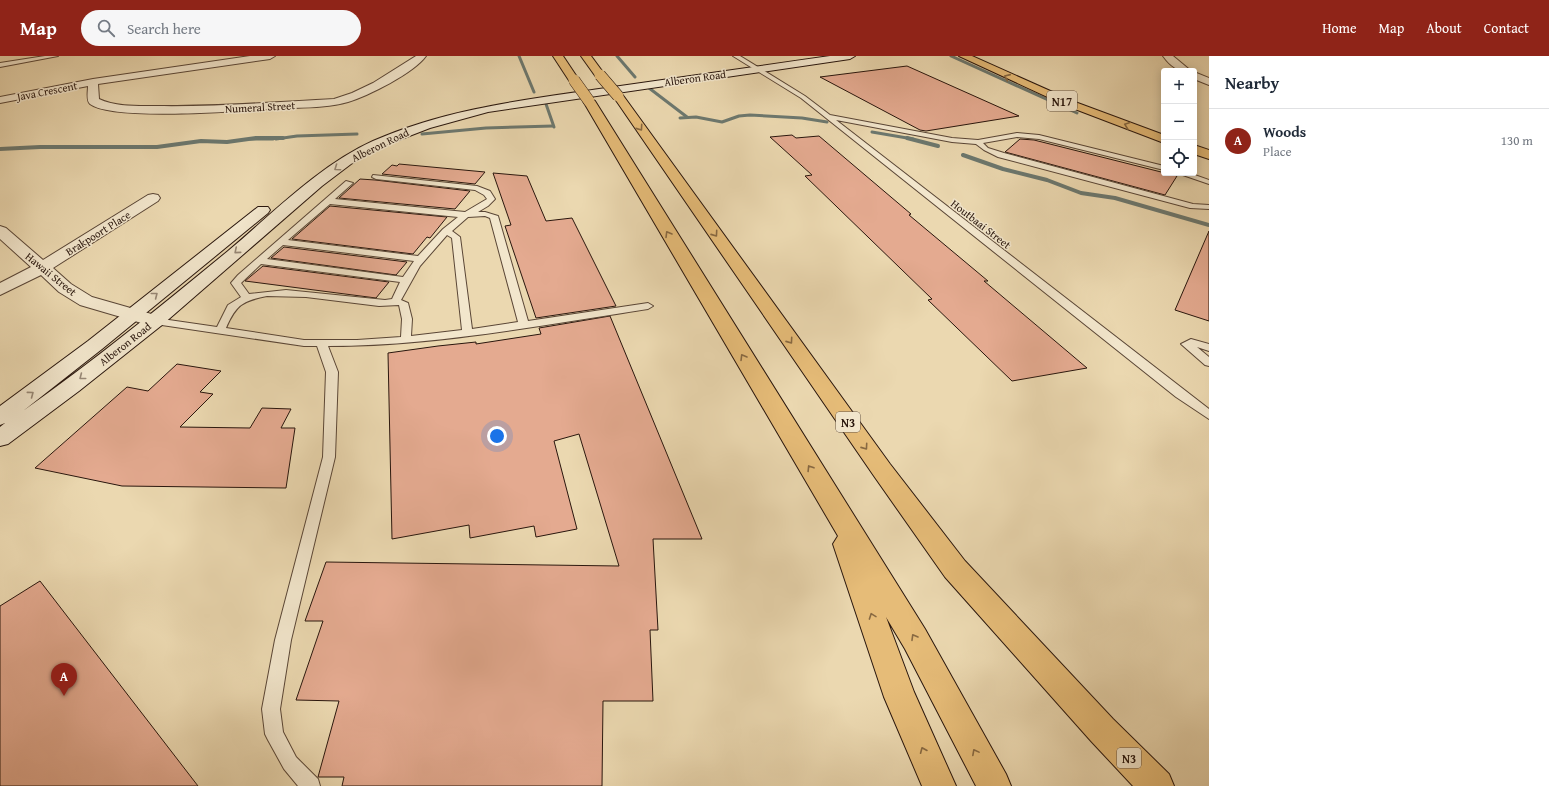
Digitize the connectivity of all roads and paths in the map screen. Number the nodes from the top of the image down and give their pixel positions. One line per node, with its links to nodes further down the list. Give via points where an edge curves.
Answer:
1 (55, 56): 12 (lane)
2 (270, 56): 19 (main road, Java Crescent)
3 (421, 56): 23 (main road, Numeral Street, via 417,62 352,97 328,103 187,110)
4 (558, 56): 63 (highway, one-way to 4, bridge, via 589,101)
5 (586, 56): 64 (highway, N3, one-way to 64, bridge, via 618,96 882,470 955,569)
6 (736, 56): 14 (lane, Houtbaai Street)
7 (850, 56): 14 (main road, Alberon Road)
8 (964, 56): 25 (highway, N17, one-way to 8, via 1071,104)
9 (1168, 56): 15 (main road)
10 (777, 57): 11 (main road)
11 (800, 57): 14 (main road, Alberon Road)
12 (0, 65)
13 (711, 66): 16 (main road)
14 (754, 67): 16 (main road, Alberon Road); 17 (main road, Alberon Road); 21 (lane, Houtbaai Street)
15 (1182, 68)
16 (689, 73): 34 (main road, Alberon Road, via 492,102 402,125 327,161)
17 (729, 73): 21 (main road); 52 (main road, Alberon Road, one-way to 52, via 487,109 426,125 377,144 346,161 316,183)
18 (1197, 76): 20 (main road)
19 (93, 82): 22 (main road, Java Crescent); 23 (main road, Java Crescent, via 93,100 96,103)
20 (1209, 82)
21 (781, 83): 24 (lane, Houtbaai Street)
22 (0, 100)
23 (134, 109)
24 (827, 116): 26 (lane, via 952,140); 60 (lane, Houtbaai Street)
25 (1161, 138)
26 (978, 142): 29 (lane, via 1016,135 1040,137); 38 (lane, via 986,149 1001,155 1193,206)
27 (1197, 151): 28 (highway)
28 (1209, 155)
29 (1161, 167)
30 (1190, 176): 33 (lane)
31 (376, 177): 39 (lane, via 477,188 487,193 491,198 488,202)
32 (349, 182): 37 (lane)
33 (1209, 182)
34 (286, 192)
35 (153, 198): 45 (main road, Brakpoort Place)
36 (275, 200): 51 (main road, Alberon Road, one-way to 36)
37 (328, 201): 39 (lane); 42 (lane)
38 (1209, 207)
39 (466, 215): 41 (lane); 53 (lane, via 494,216)
40 (0, 231): 45 (main road, Hawaii Street)
41 (446, 231): 43 (lane); 55 (lane, via 456,237)
42 (280, 242): 43 (lane); 44 (lane)
43 (420, 259): 46 (lane)
44 (259, 261): 46 (lane); 48 (lane, via 236,283)
45 (42, 268): 47 (main road); 51 (main road, Hawaii Street, via 65,288 86,301)
46 (405, 280): 49 (lane)
47 (0, 290)
48 (247, 298): 49 (lane, via 286,294 382,303); 54 (lane, via 234,304)
49 (396, 301): 56 (lane, via 403,303 405,308)
50 (648, 306): 53 (lane)
51 (132, 314): 52 (main road, Hawaii Street); 61 (main road, Alberon Road, one-way to 51)
52 (155, 320): 54 (lane); 62 (main road, Alberon Road, one-way to 62)
53 (524, 324): 55 (lane)
54 (220, 331): 57 (lane)
55 (467, 332): 56 (lane)
56 (406, 340): 57 (lane)
57 (322, 344): 65 (lane, via 332,372 329,457 283,640 271,709 274,734 290,762)
58 (1209, 348): 59 (lane, via 1191,342 1186,344)
59 (1209, 363)
60 (1209, 415)
61 (0, 417)
62 (0, 438)
63 (831, 501): 66 (highway, one-way to 63, via 900,697); 67 (highway, one-way to 63, via 915,640)
64 (1102, 730): 68 (highway, N3); 69 (highway)
65 (311, 786)
66 (939, 786)
67 (994, 786)
68 (1157, 786)
69 (1166, 786)

